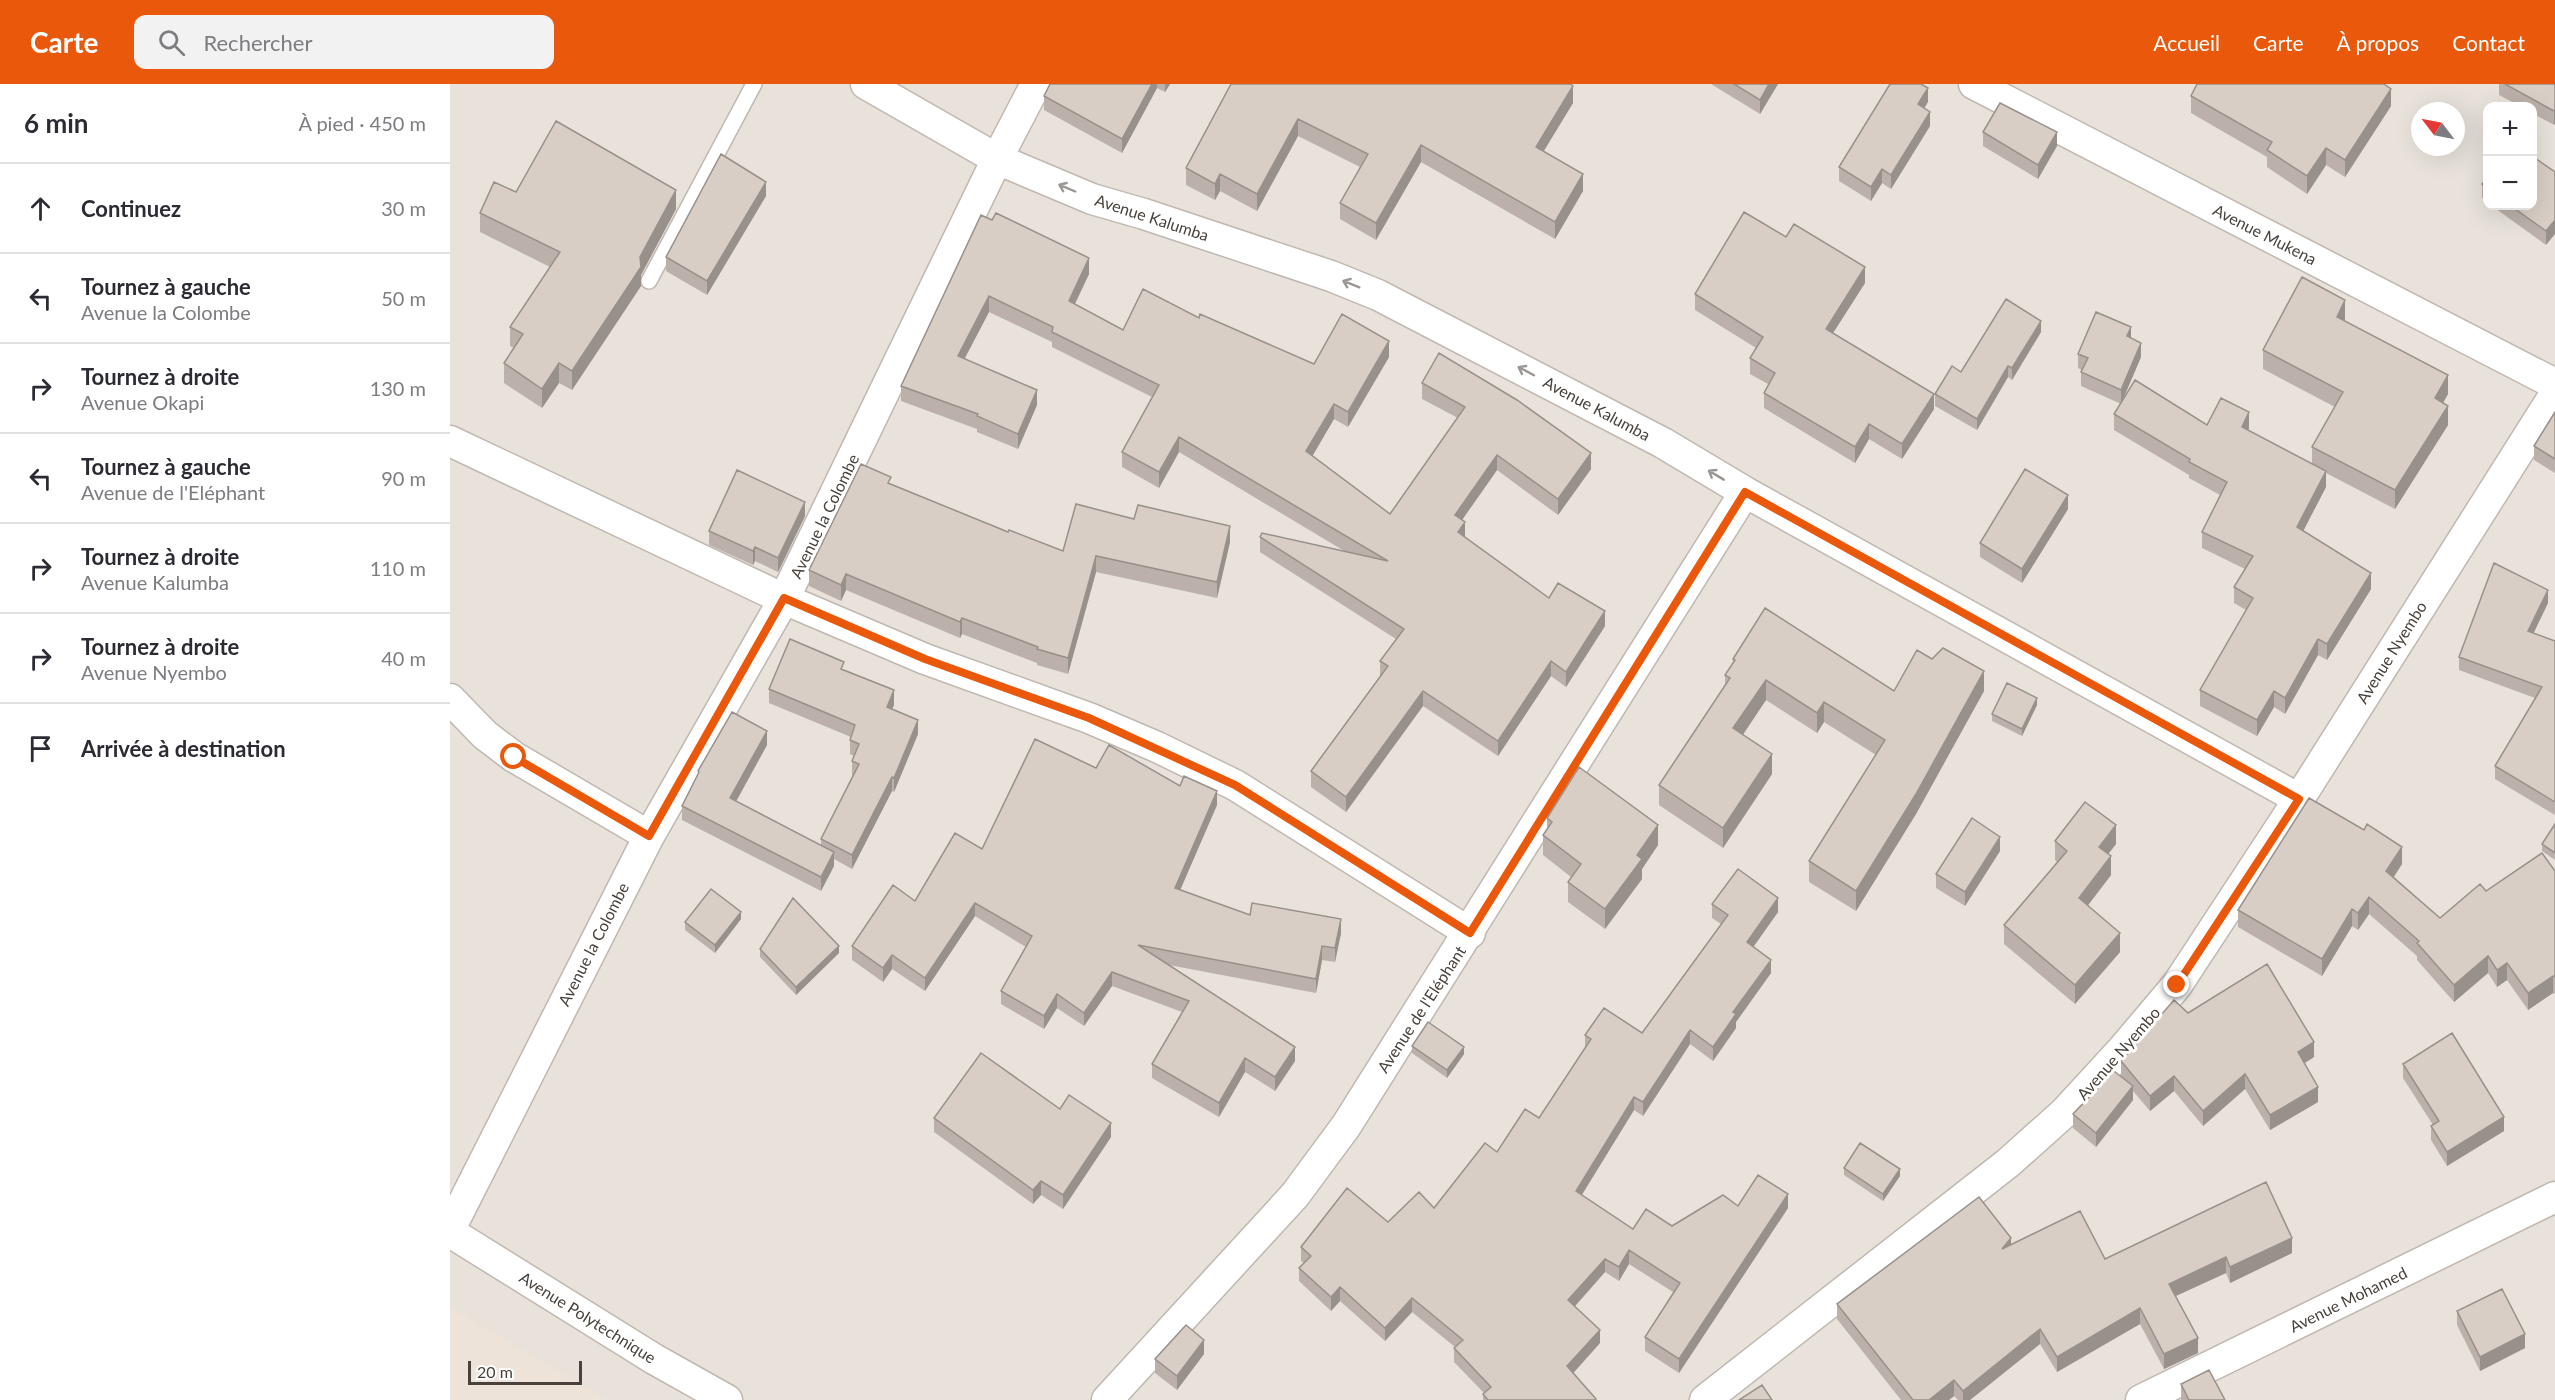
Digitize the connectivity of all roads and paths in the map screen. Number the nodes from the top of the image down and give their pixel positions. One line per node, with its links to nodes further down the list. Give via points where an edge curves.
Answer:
1 (754, 84): 6 (lane)
2 (866, 84): 5 (street, Avenue Kalumba)
3 (1036, 84): 5 (street, Avenue la Colombe)
4 (1974, 84): 7 (street, Avenue Mukena)
5 (997, 159): 10 (street, Avenue Kalumba, one-way to 5, via 1663,443 1378,295 1092,199); 11 (street, Avenue la Colombe)
6 (650, 281)
7 (2555, 384)
8 (2555, 394): 13 (street, Avenue Nyembo)
9 (450, 441): 11 (street)
10 (1745, 492): 13 (street, Avenue Kalumba); 15 (street, Avenue de l'Eléphant)
11 (784, 598): 14 (street, Avenue la Colombe); 15 (street, via 925,659 1089,718 1235,785)
12 (450, 699): 14 (street, via 485,735 514,757)
13 (2299, 799): 20 (street, Avenue Nyembo, via 2177,985 2065,1112 2007,1163)
14 (649, 836): 17 (street, Avenue la Colombe)
15 (1470, 933): 19 (street, Avenue de l'Eléphant, via 1346,1126 1295,1195)
16 (2555, 1197): 21 (street, Avenue Mohamed)
17 (450, 1230): 18 (street, Avenue Polytechnique, via 654,1359)
18 (727, 1400)
19 (1107, 1400)
20 (1706, 1400)
21 (2141, 1400)

